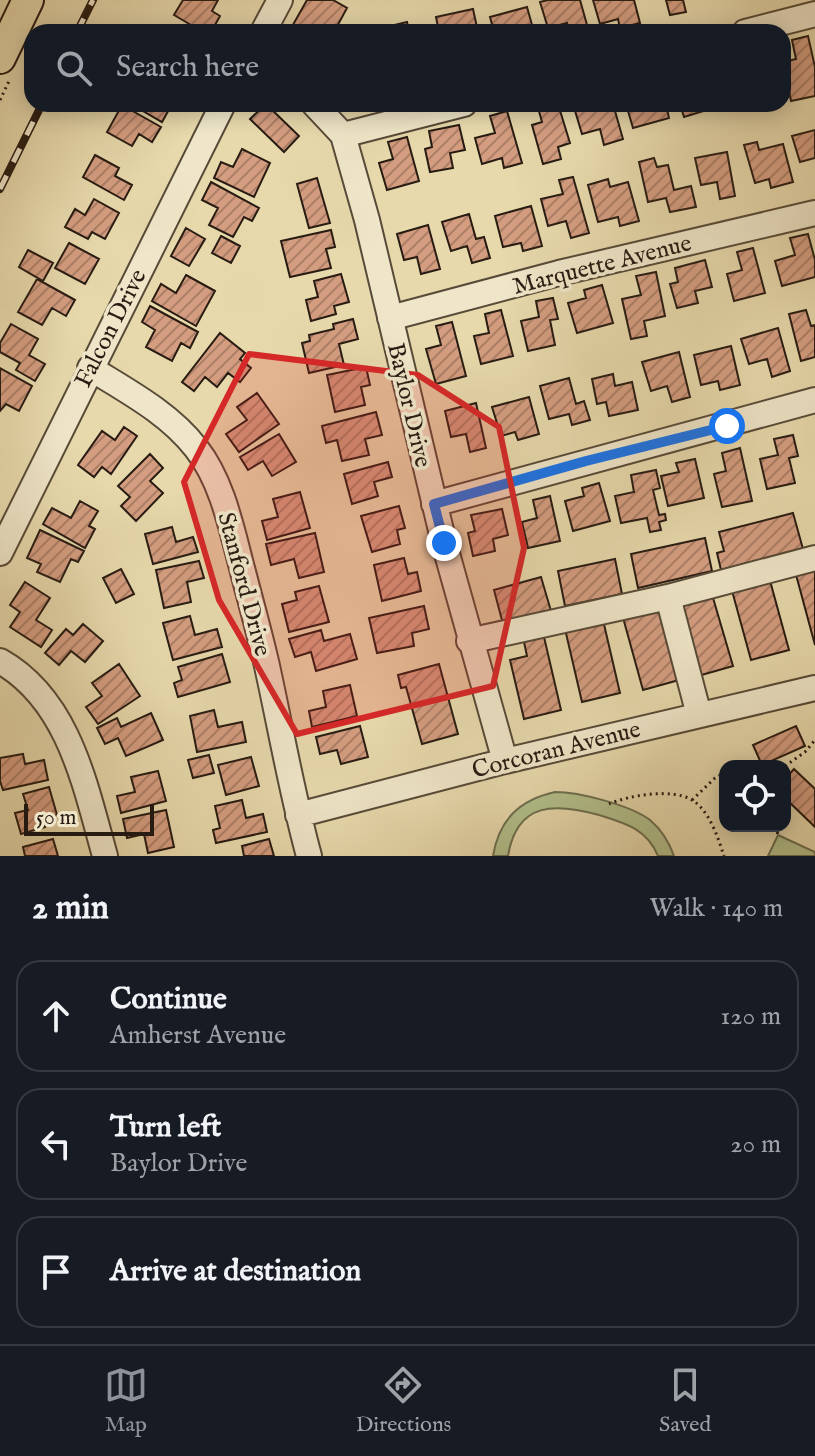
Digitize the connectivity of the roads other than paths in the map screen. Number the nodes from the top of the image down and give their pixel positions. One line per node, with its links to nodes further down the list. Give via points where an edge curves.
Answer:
1 (28, 0): 6 (main road)
2 (280, 0): 4 (street)
3 (815, 14): 5 (street)
4 (267, 24)
5 (776, 24)
6 (0, 58)
7 (219, 112): 13 (street, Falcon Drive)
8 (321, 112): 10 (street, Baylor Drive)
9 (433, 112): 10 (street)
10 (343, 135): 12 (street, Baylor Drive)
11 (815, 213): 12 (street, Marquette Avenue)
12 (390, 318): 15 (street, Baylor Drive)
13 (90, 368): 16 (street, Falcon Drive); 24 (street, Stanford Drive, via 169,421 196,448 213,476 266,662)
14 (815, 400): 15 (street)
15 (434, 504): 19 (street, Baylor Drive)
16 (0, 553)
17 (815, 558): 18 (street)
18 (668, 597): 19 (street); 22 (street)
19 (469, 641): 23 (street, Baylor Drive)
20 (0, 661): 25 (street, via 28,682 58,717)
21 (815, 688): 22 (street, Corcoran Avenue)
22 (699, 715): 23 (street, Corcoran Avenue)
23 (505, 761): 24 (street, Corcoran Avenue)
24 (298, 815): 26 (street, Stanford Drive)
25 (105, 856)
26 (309, 856)

